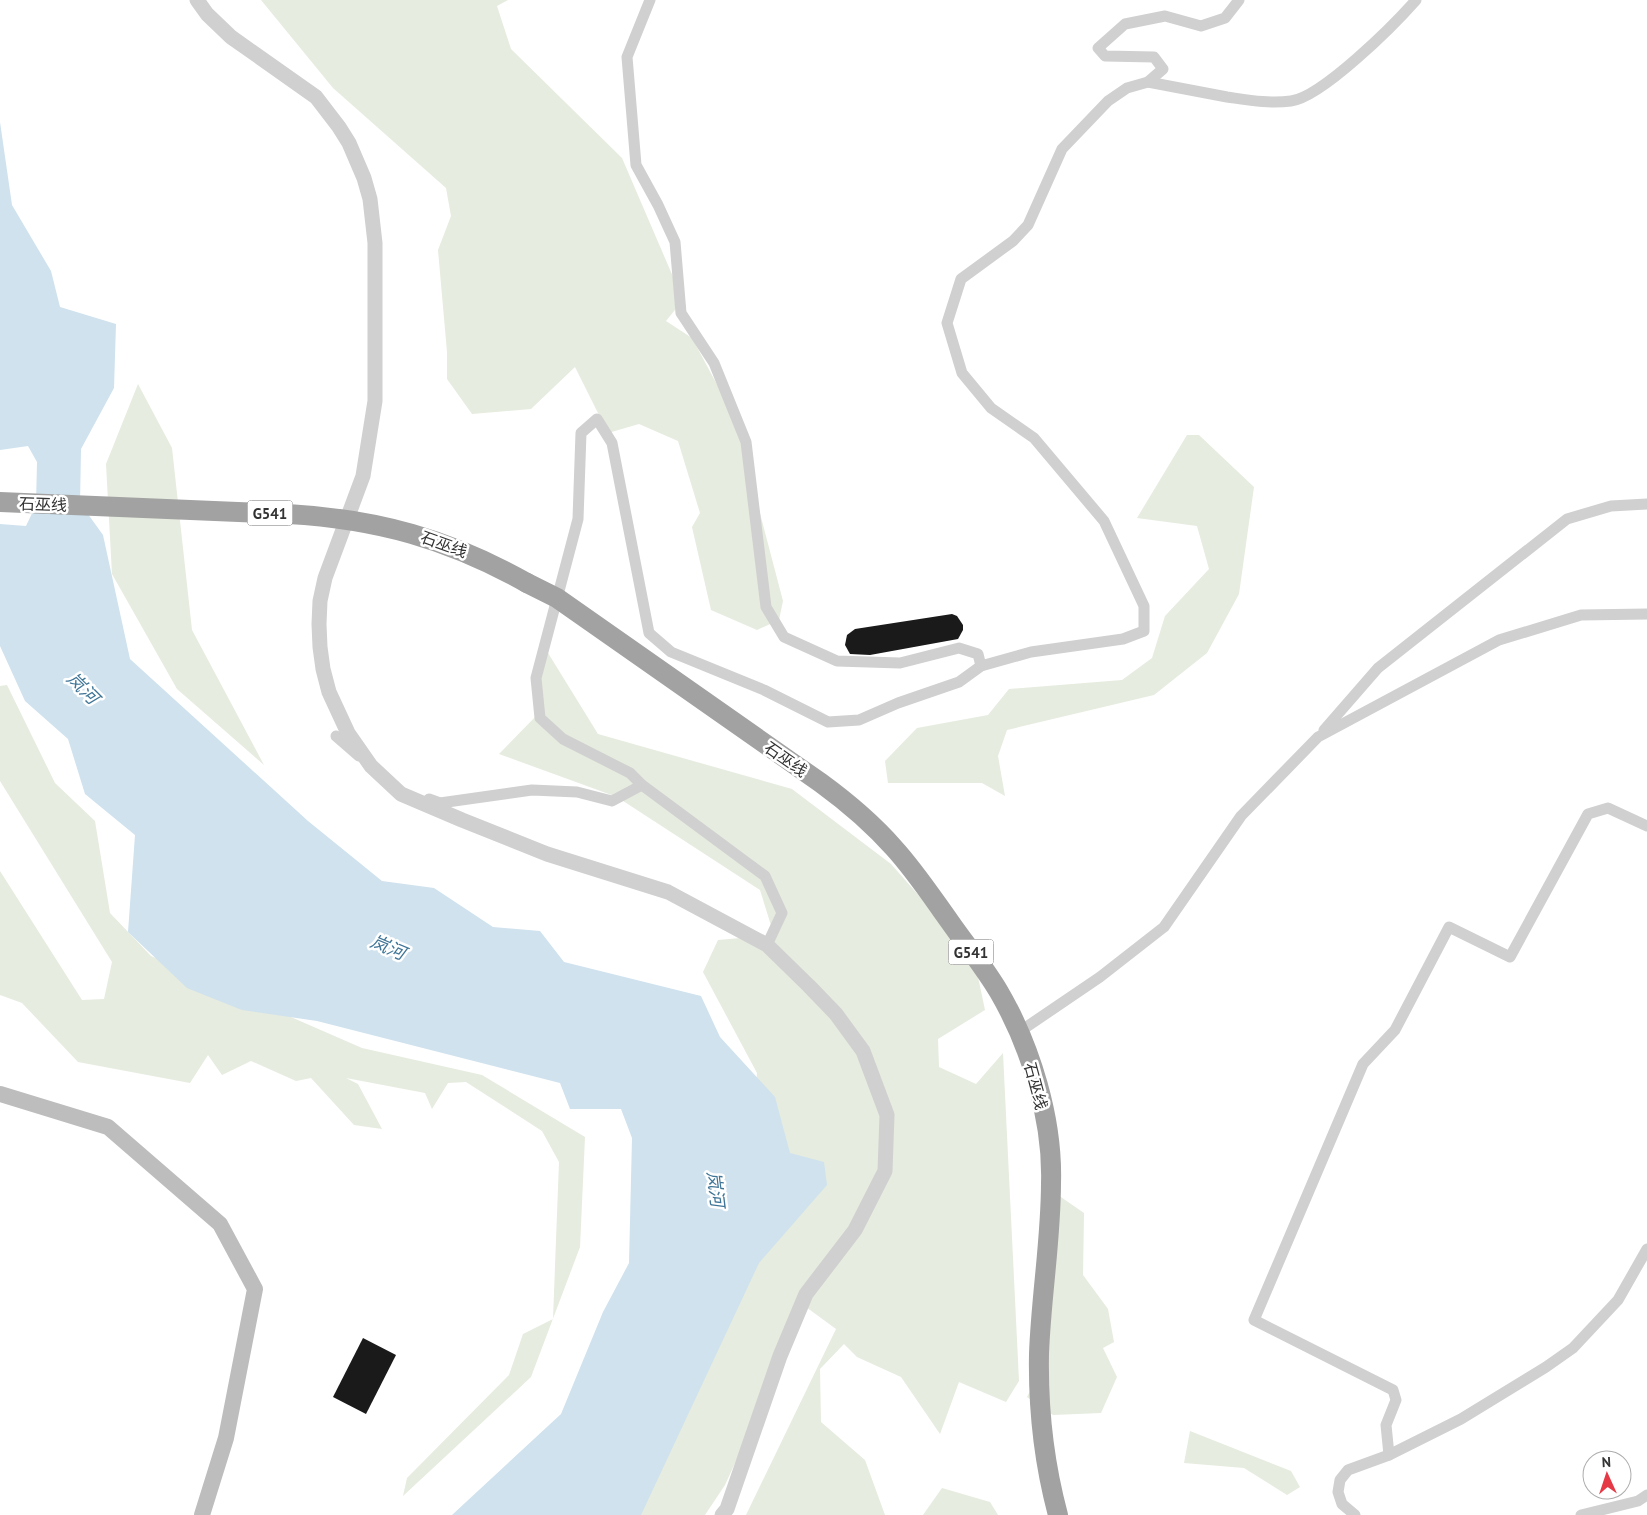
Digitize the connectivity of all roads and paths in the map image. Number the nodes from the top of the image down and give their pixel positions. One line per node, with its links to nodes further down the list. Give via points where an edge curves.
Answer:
1 (197, 0): 15 (street, via 232,37 316,97 339,127 357,160 370,199 375,243 375,401 363,476 325,578 319,624 323,669 329,692 348,733 371,766 400,794 547,854 668,892)
2 (650, 0): 10 (street, via 626,57 636,165 675,242 682,313 714,363 746,442 766,607 784,637 837,661 900,663 959,648 978,654)
3 (1239, 0): 5 (street, via 1225,18 1202,26 1165,16 1125,24 1098,48 1105,56 1154,57 1164,69)
4 (1416, 0): 5 (street, via 1396,23 1324,87 1293,101 1260,102)
5 (1148, 82): 10 (street, via 1127,88 1108,101 1062,148 1028,225 1013,241 961,279 948,323 962,373 991,408 1034,438 1104,521 1144,606 1144,631 1123,639 1031,652)
6 (0, 502): 8 (highway, 石巫线 / G541, bridge, via 288,514 353,520 446,544)
7 (1647, 504): 12 (street, via 1610,506 1567,519 1378,668)
8 (557, 598): 10 (street, via 578,519 581,433 597,419 612,443 649,633 671,652 764,690 828,722 859,720 959,682); 13 (street, via 536,678 540,718 563,739 630,773); 16 (highway, 石巫线 / G541, via 821,783 872,825 907,863 999,991)
9 (1647, 614): 12 (street, via 1581,615 1499,640)
10 (981, 666)
11 (336, 736): 13 (street, via 393,787 440,803 532,790 577,792 612,802)
12 (1318, 737): 16 (street, via 1241,816 1164,928 1100,977)
13 (642, 785): 15 (street, via 766,876 782,913)
14 (1647, 826): 19 (street, via 1608,808 1588,814 1510,957 1449,927 1395,1030 1364,1064 1254,1320 1393,1390 1396,1400 1386,1425)
15 (767, 946): 22 (street, via 836,1014 863,1051 887,1115 885,1171 855,1230 806,1294 780,1356 727,1509)
16 (1019, 1032): 23 (highway, 石巫线 / G541, via 1042,1102 1050,1156 1052,1183 1041,1316 1040,1390 1047,1464)
17 (0, 1094): 21 (main road, via 108,1127 220,1224 255,1289 226,1438)
18 (1647, 1249): 19 (street, via 1618,1300 1573,1348 1461,1419)
19 (1389, 1455): 24 (street, via 1348,1470 1340,1480 1339,1499)
20 (1647, 1495): 25 (street, via 1638,1501)
21 (202, 1515)
22 (722, 1515)
23 (1058, 1515)
24 (1355, 1515)
25 (1581, 1515)

